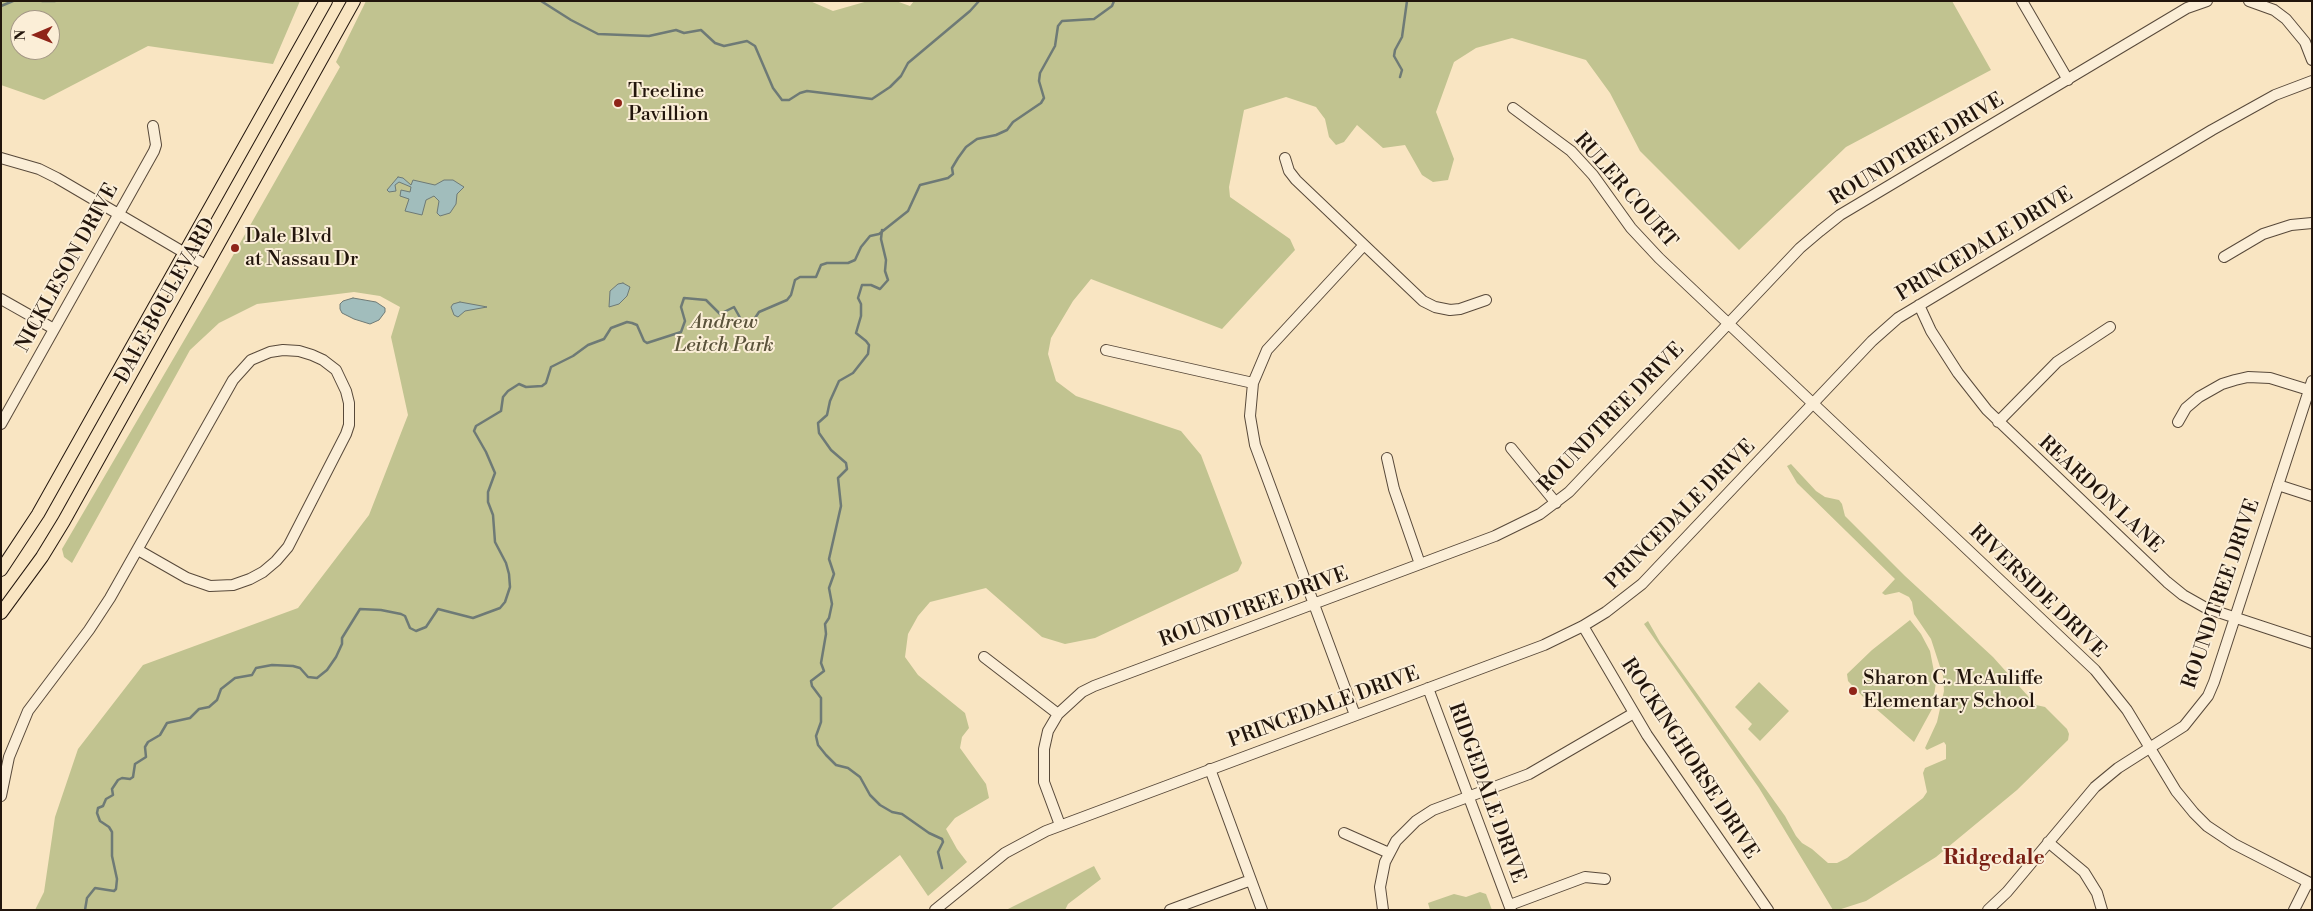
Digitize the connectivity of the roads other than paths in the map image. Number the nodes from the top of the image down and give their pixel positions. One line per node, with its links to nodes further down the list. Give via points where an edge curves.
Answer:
1 (326, 1): 16 (main road, DALE BOULEVARD)
2 (354, 1): 18 (main road, DALE BOULEVARD)
3 (2022, 1): 7 (street)
4 (2207, 1): 7 (street, ROUNDTREE DRIVE, via 2187,8)
5 (2249, 1): 6 (street, via 2286,18 2300,35)
6 (2312, 60)
7 (2068, 80): 22 (street, ROUNDTREE DRIVE, via 1840,216 1800,248)
8 (2312, 81): 21 (street, PRINCEDALE DRIVE, via 2244,111)
9 (1513, 108): 22 (street, RULER COURT, via 1571,151 1631,228)
10 (153, 126): 13 (street, NICKLESON DRIVE, via 155,149)
11 (1, 158): 13 (street, via 39,169)
12 (1285, 158): 15 (street, via 1296,180)
13 (119, 213): 16 (street); 24 (street, NICKLESON DRIVE)
14 (2312, 223): 17 (street, via 2270,231)
15 (1364, 245): 20 (street, via 1429,305 1455,310); 26 (street, via 1272,343)
16 (185, 253): 18 (street); 39 (main road, DALE BOULEVARD, via 38,514)
17 (2224, 258)
18 (208, 266): 41 (main road, DALE BOULEVARD, via 64,521)
19 (1, 299): 24 (street)
20 (1486, 300)
21 (1919, 305): 28 (street, PRINCEDALE DRIVE, via 1889,325); 29 (street, REARDON LANE, via 1931,331 1958,373)
22 (1729, 323): 28 (street, RIVERSIDE DRIVE); 36 (street, ROUNDTREE DRIVE)
23 (2110, 327): 29 (street, via 2057,362)
24 (54, 329): 31 (street, NICKLESON DRIVE)
25 (1106, 350): 26 (street)
26 (1253, 383): 40 (street, via 1250,416 1255,445)
27 (2311, 387): 30 (street, via 2270,378 2235,380 2199,397 2186,408); 34 (street, ROUNDTREE DRIVE)
28 (1814, 404): 43 (street, PRINCEDALE DRIVE, via 1642,584); 50 (street, RIVERSIDE DRIVE, via 2094,670 2127,710)
29 (1998, 422): 42 (street, REARDON LANE, via 2166,582 2196,604)
30 (2178, 422)
31 (1, 424)
32 (1511, 448): 36 (street)
33 (1387, 458): 38 (street, via 1394,489)
34 (2278, 484): 35 (street); 42 (street, ROUNDTREE DRIVE)
35 (2312, 496)
36 (1556, 503): 38 (street, ROUNDTREE DRIVE, via 1523,524)
37 (138, 550): 37 (street, via 233,380 251,360 270,352 299,351 323,360 336,370 349,403 346,434 288,547 264,572 233,585 210,586 187,578); 52 (street, via 89,630 28,711 9,757)
38 (1420, 564): 40 (street, ROUNDTREE DRIVE)
39 (1, 570)
40 (1314, 604): 48 (street, ROUNDTREE DRIVE, via 1094,686 1072,699); 49 (street)
41 (1, 613)
42 (2235, 618): 44 (street, REARDON LANE); 50 (street, ROUNDTREE DRIVE, via 2214,682 2199,709 2184,726)
43 (1583, 626): 46 (street, PRINCEDALE DRIVE, via 1544,645); 47 (street, ROCKINGHORSE DRIVE)
44 (2312, 643)
45 (984, 657): 48 (street)
46 (1428, 688): 49 (street, PRINCEDALE DRIVE); 53 (street, RIDGEDALE DRIVE)
47 (1634, 713): 53 (street, via 1529,774); 66 (street, ROCKINGHORSE DRIVE)
48 (1058, 714): 54 (street, ROUNDTREE DRIVE, via 1048,731 1042,761 1044,782)
49 (1355, 715): 51 (street, PRINCEDALE DRIVE)
50 (2150, 748): 56 (street, ROUNDTREE DRIVE, via 2103,780); 60 (street, RIVERSIDE DRIVE, via 2182,800 2207,826 2234,844)
51 (1210, 769): 54 (street, PRINCEDALE DRIVE); 59 (street)
52 (1, 796)
53 (1469, 797): 57 (street, via 1433,810 1416,821); 61 (street, RIDGEDALE DRIVE)
54 (1060, 825): 62 (street, PRINCEDALE DRIVE, via 1005,853)
55 (1344, 833): 57 (street)
56 (2048, 842): 67 (street, ROUNDTREE DRIVE); 68 (street, via 2084,872 2097,893)
57 (1388, 853): 65 (street, via 1381,881)
58 (1605, 879): 61 (street, via 1585,877)
59 (1251, 880): 63 (street); 64 (street)
60 (2310, 883): 69 (street)
61 (1510, 907)
62 (935, 910)
63 (1170, 910)
64 (1262, 910)
65 (1383, 910)
66 (1768, 910)
67 (1988, 910)
68 (2102, 910)
69 (2294, 910)

